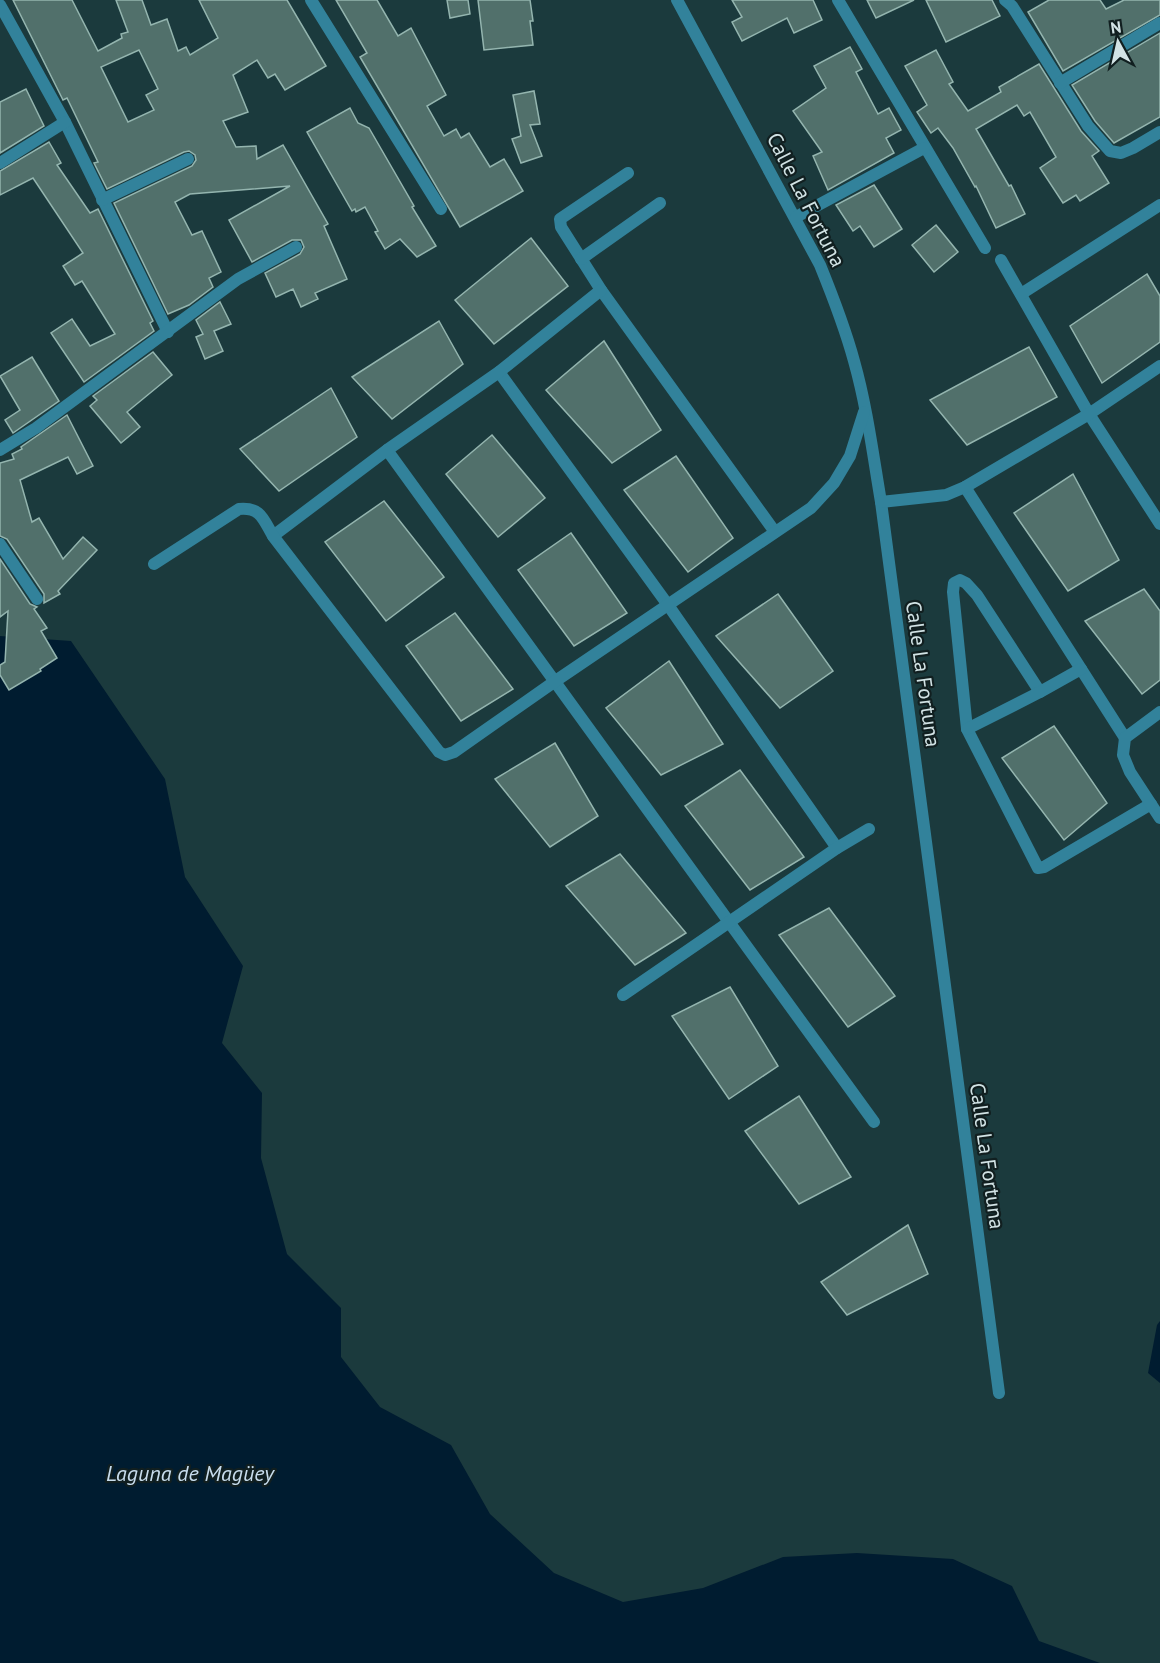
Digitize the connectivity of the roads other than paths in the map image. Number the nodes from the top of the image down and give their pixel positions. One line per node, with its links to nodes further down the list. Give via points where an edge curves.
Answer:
1 (311, 0): 17 (street)
2 (677, 0): 18 (street, Calle La Fortuna)
3 (838, 0): 10 (street)
4 (1013, 2): 7 (street)
5 (0, 5): 8 (street)
6 (1160, 23): 7 (street)
7 (1060, 83): 9 (street, via 1110,152 1134,148)
8 (65, 122): 12 (street); 14 (street)
9 (1160, 132)
10 (924, 148): 18 (street); 20 (street)
11 (188, 159): 14 (street)
12 (0, 163)
13 (628, 173): 21 (street, via 560,219 563,232)
14 (102, 200): 25 (street)
15 (660, 203): 21 (street)
16 (1160, 205): 24 (street)
17 (441, 209)
18 (796, 217): 28 (street, Calle La Fortuna, via 838,307)
19 (296, 247): 25 (street, via 238,279)
20 (985, 248)
21 (581, 260): 23 (street)
22 (1001, 260): 24 (street)
23 (601, 290): 27 (street); 35 (street)
24 (1021, 294): 29 (street)
25 (168, 332): 30 (street)
26 (1160, 366): 29 (street)
27 (500, 372): 31 (street); 40 (street)
28 (865, 408): 33 (street, Calle La Fortuna); 35 (street, via 850,456 834,483 811,508)
29 (1089, 414): 32 (street); 34 (street)
30 (0, 450)
31 (387, 450): 36 (street); 42 (street)
32 (965, 487): 33 (street, via 946,495); 41 (street)
33 (881, 502): 54 (street, Calle La Fortuna)
34 (1160, 525)
35 (775, 532): 40 (street)
36 (273, 536): 38 (street, via 258,512 239,509); 42 (street, via 439,752 454,752)
37 (0, 544): 39 (street)
38 (154, 564)
39 (37, 599)
40 (668, 605): 42 (street); 50 (street)
41 (1081, 669): 43 (street); 46 (street)
42 (554, 682): 51 (street)
43 (1040, 692): 45 (street); 45 (street, via 977,596 966,583 954,583)
44 (1160, 712): 46 (street)
45 (968, 729): 47 (street, via 1038,868)
46 (1125, 738): 47 (street, via 1123,755)
47 (1151, 804): 48 (street)
48 (1160, 818)
49 (869, 829): 50 (street)
50 (837, 848): 51 (street)
51 (729, 923): 52 (street); 53 (street)
52 (623, 995)
53 (874, 1122)
54 (999, 1393)

